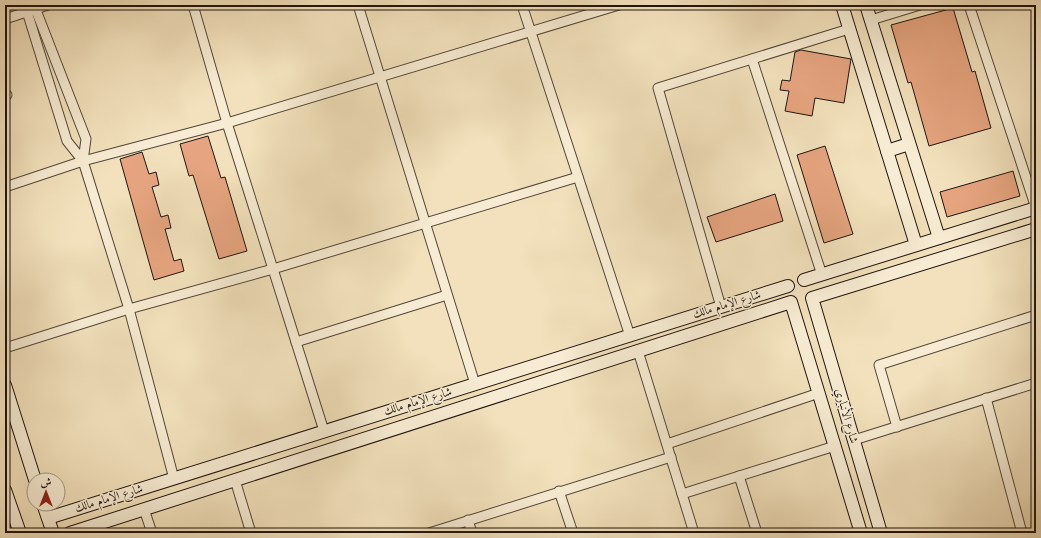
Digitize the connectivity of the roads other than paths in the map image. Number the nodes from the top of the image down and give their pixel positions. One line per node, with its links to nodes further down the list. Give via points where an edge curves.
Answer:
1 (48, 5): 10 (street)
2 (192, 5): 17 (street)
3 (358, 5): 16 (street)
4 (522, 5): 14 (street)
5 (619, 5): 14 (street)
6 (842, 5): 13 (street)
7 (866, 5): 12 (street)
8 (920, 5): 12 (street)
9 (969, 5): 23 (street)
10 (30, 8): 11 (street); 20 (street, via 66,141); 20 (street, via 86,139)
11 (5, 19)
12 (871, 20): 18 (street)
13 (849, 29): 15 (street); 19 (street)
14 (531, 32): 16 (street); 21 (street)
15 (752, 59): 29 (street); 35 (street, via 658,88)
16 (380, 77): 17 (street); 24 (street)
17 (227, 123): 20 (street); 28 (street)
18 (909, 144): 19 (street); 26 (street)
19 (887, 151): 27 (street)
20 (83, 160): 22 (street); 36 (street)
21 (578, 177): 24 (street); 38 (street)
22 (5, 187)
23 (1036, 208): 26 (street)
24 (425, 223): 28 (street); 32 (street)
25 (1036, 229): 33 (street)
26 (939, 238): 27 (street)
27 (916, 245): 29 (street)
28 (273, 269): 36 (street); 39 (street)
29 (822, 275): 30 (street)
30 (804, 280): 31 (street, via 795,280); 33 (street, via 813,290)
31 (788, 286): 34 (street, via 787,295); 35 (street, شارع الإمام مالك)
32 (447, 295): 39 (street); 43 (street)
33 (812, 298): 34 (street, via 802,305); 51 (street, شارع الأنباري)
34 (790, 302): 41 (street, شارع الإمام مالك); 45 (street, شارع الأنباري)
35 (721, 307): 38 (street, شارع الإمام مالك)
36 (129, 309): 40 (street); 57 (street)
37 (1036, 315): 49 (street, via 879,365)
38 (630, 336): 43 (street, شارع الإمام مالك)
39 (296, 342): 50 (street)
40 (5, 348)
41 (638, 351): 48 (street, شارع الإمام مالك); 52 (street)
42 (1036, 383): 46 (street)
43 (475, 384): 47 (street, شارع الإمام مالك)
44 (5, 386): 55 (street)
45 (819, 393): 52 (street); 53 (street, شارع الأنباري)
46 (986, 398): 49 (street); 78 (street)
47 (399, 408): 48 (street); 50 (street, شارع الإمام مالك)
48 (404, 426): 58 (street, شارع الإمام مالك)
49 (897, 427): 51 (street)
50 (324, 431): 57 (street, شارع الإمام مالك)
51 (854, 440): 77 (street, شارع الأنباري)
52 (667, 444): 54 (street)
53 (835, 446): 56 (street); 76 (street, شارع الأنباري)
54 (671, 457): 60 (street); 61 (street)
55 (33, 472)
56 (739, 476): 61 (street); 75 (street)
57 (174, 479): 64 (street, شارع الإمام مالك)
58 (235, 480): 62 (street, شارع الإمام مالك); 70 (street)
59 (5, 490): 66 (street)
60 (559, 491): 65 (street); 73 (street)
61 (682, 494): 74 (street)
62 (144, 509): 68 (street, شارع الإمام مالك); 69 (street)
63 (46, 512): 64 (street)
64 (48, 518): 67 (street)
65 (468, 520): 71 (street); 72 (street)
66 (20, 533)
67 (52, 533)
68 (70, 533)
69 (152, 533)
70 (251, 533)
71 (429, 533)
72 (472, 533)
73 (573, 533)
74 (694, 533)
75 (757, 533)
76 (861, 533)
77 (881, 533)
78 (1022, 533)

